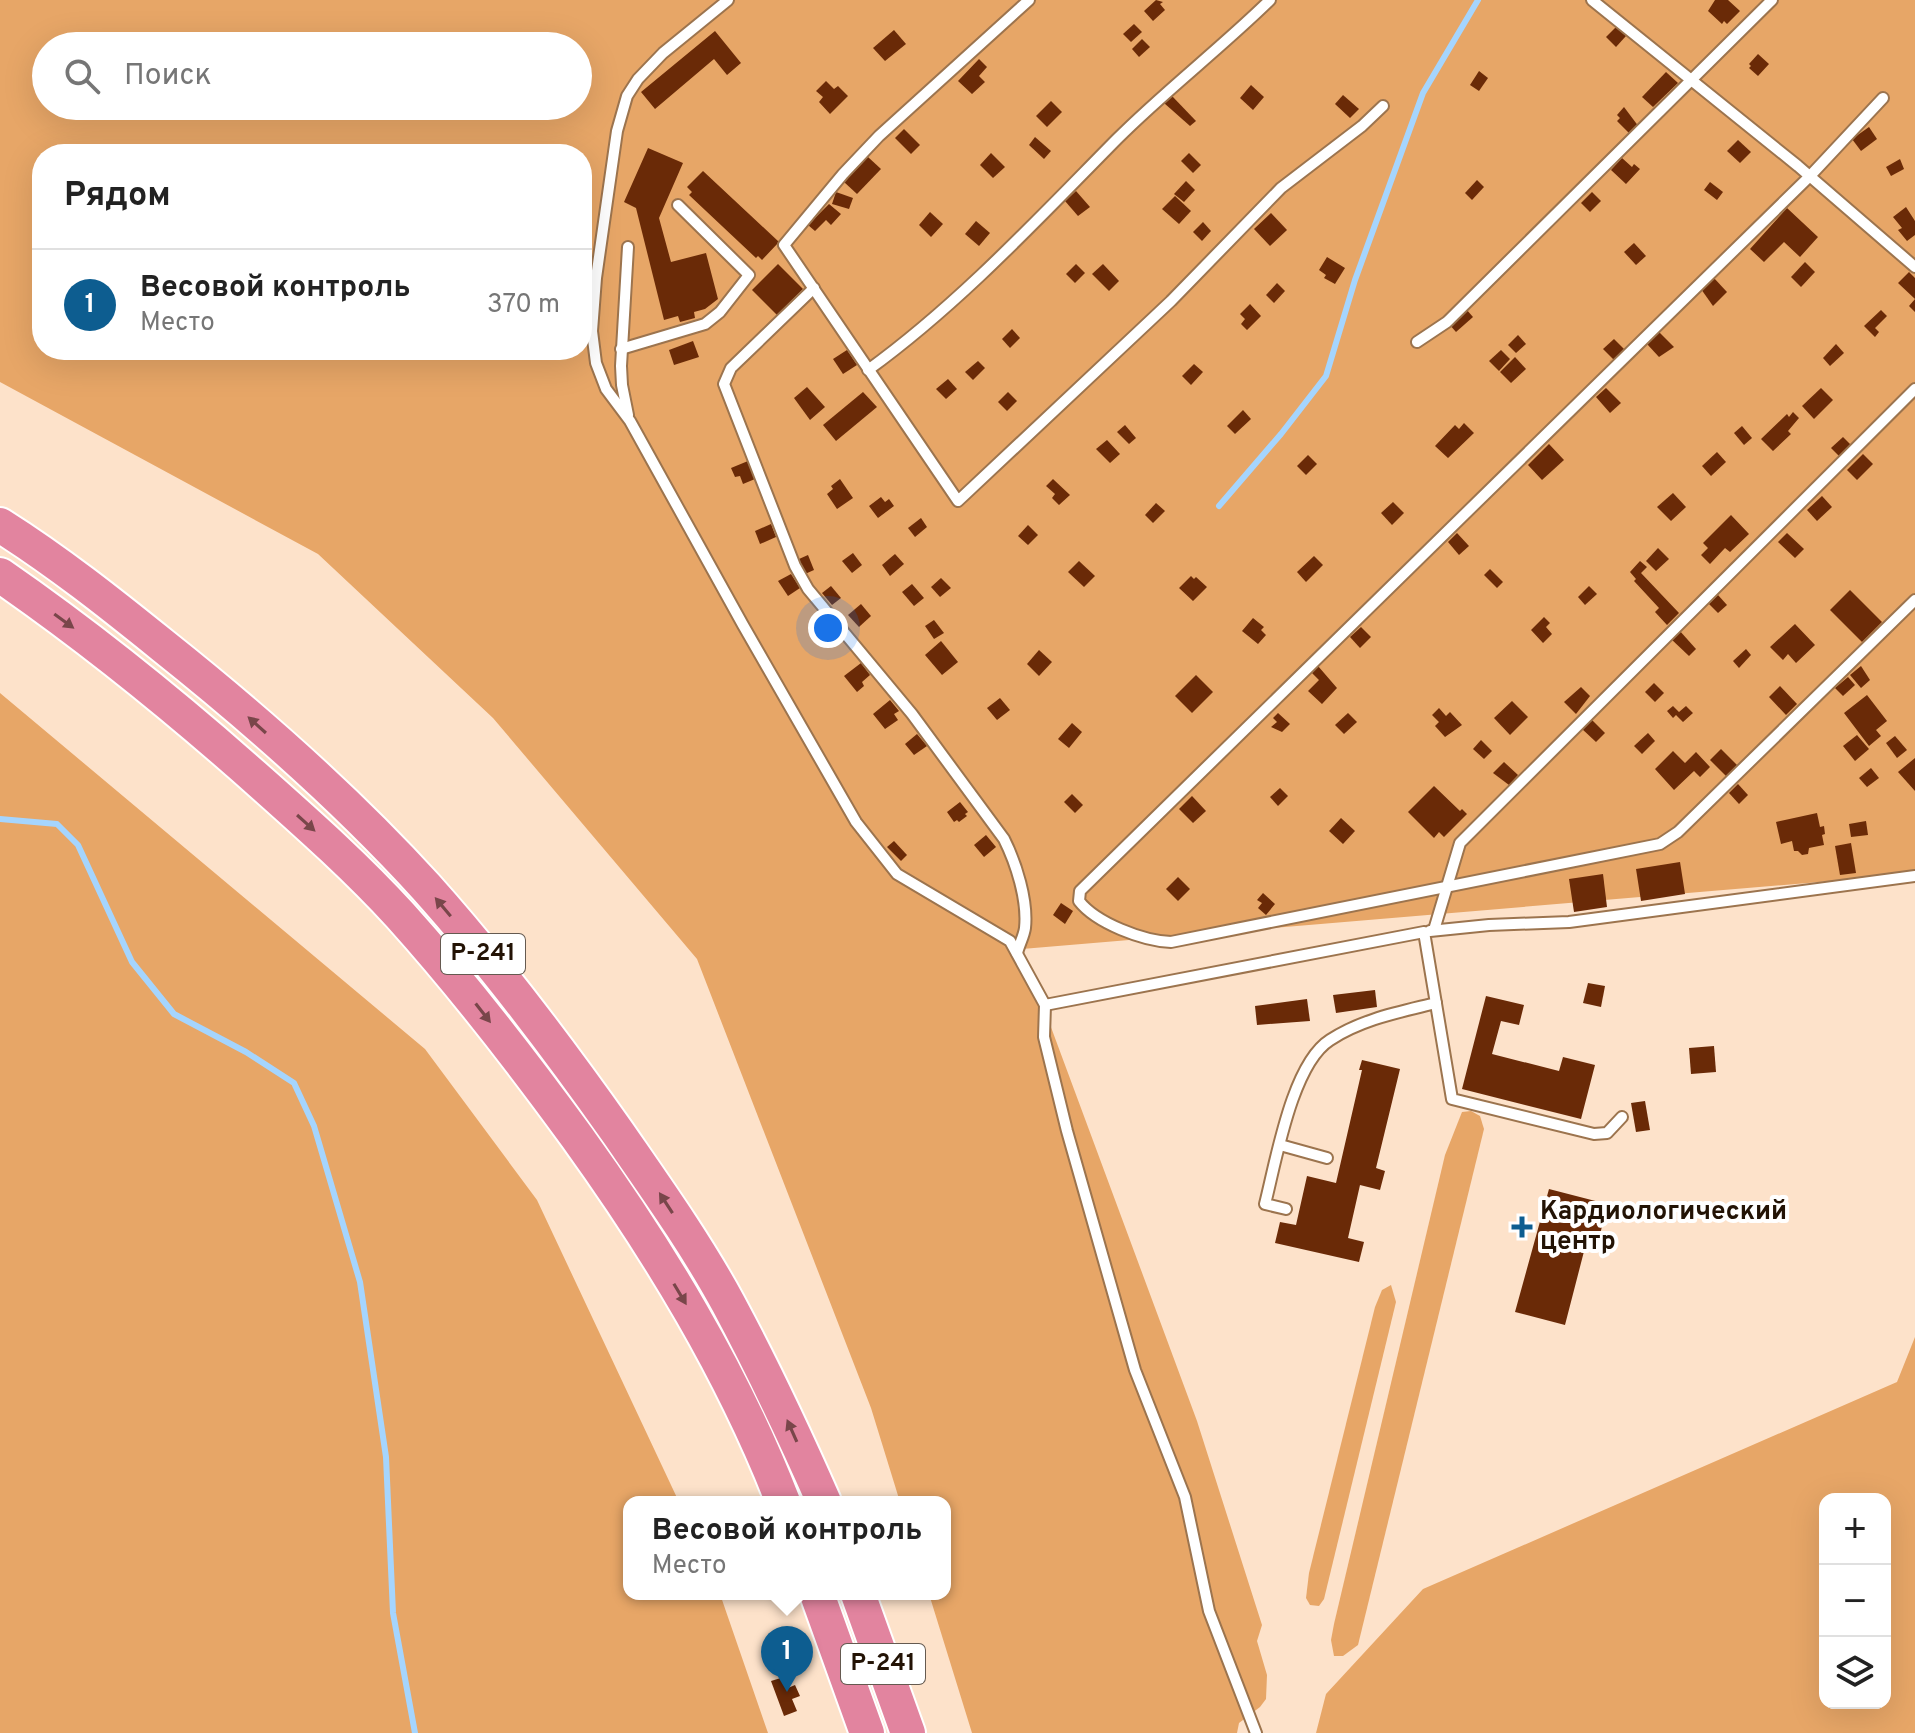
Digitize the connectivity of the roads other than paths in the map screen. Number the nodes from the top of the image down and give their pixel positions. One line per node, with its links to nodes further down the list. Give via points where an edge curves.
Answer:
1 (728, 0): 18 (lane, via 638,79 617,131 592,331 606,389)
2 (1029, 0): 13 (lane, via 879,136 784,245)
3 (1270, 0): 16 (lane, via 964,290)
4 (1592, 0): 6 (lane)
5 (1772, 0): 6 (lane)
6 (1689, 80): 9 (lane); 14 (lane, via 1447,322)
7 (1883, 98): 9 (lane)
8 (1383, 106): 16 (lane, via 1281,188 1171,301 958,501)
9 (1810, 176): 12 (lane); 23 (lane, via 1080,891 1079,901 1088,912 1135,935 1171,942)
10 (678, 205): 15 (lane, via 749,275 705,324)
11 (628, 247): 15 (lane)
12 (1915, 267)
13 (814, 288): 16 (lane); 25 (lane, via 731,368 724,384 808,589 912,714 1004,839 1023,903 1025,928)
14 (1417, 342)
15 (621, 349): 18 (lane)
16 (868, 370)
17 (1915, 389): 23 (lane, via 1460,843)
18 (630, 421): 25 (lane, via 856,822 897,874 990,927)
19 (0, 525): 33 (highway, Р-241, one-way to 19, via 775,1391 666,1202 489,961 371,829 279,743 101,596)
20 (0, 575): 32 (highway, Р-241, one-way to 32, via 123,664 244,767 337,851 462,986 540,1086 652,1247 738,1396)
21 (1915, 600): 23 (lane, via 1660,844)
22 (1915, 876): 24 (lane, via 1569,922)
23 (1444, 889): 24 (lane)
24 (1429, 931): 26 (lane); 27 (lane)
25 (1017, 953): 27 (lane)
26 (1436, 1003): 28 (lane, via 1452,1099 1594,1134 1607,1133); 29 (lane, via 1381,1017 1338,1035 1316,1052 1301,1074)
27 (1045, 1005): 38 (lane, via 1044,1037 1067,1131 1135,1370 1185,1497 1209,1611)
28 (1622, 1117)
29 (1280, 1145): 30 (lane); 31 (lane, via 1265,1204)
30 (1327, 1158)
31 (1286, 1209)
32 (780, 1496)
33 (821, 1496)
34 (819, 1600): 36 (highway, Р-241)
35 (860, 1600): 37 (highway, Р-241)
36 (867, 1733)
37 (908, 1733)
38 (1256, 1733)

